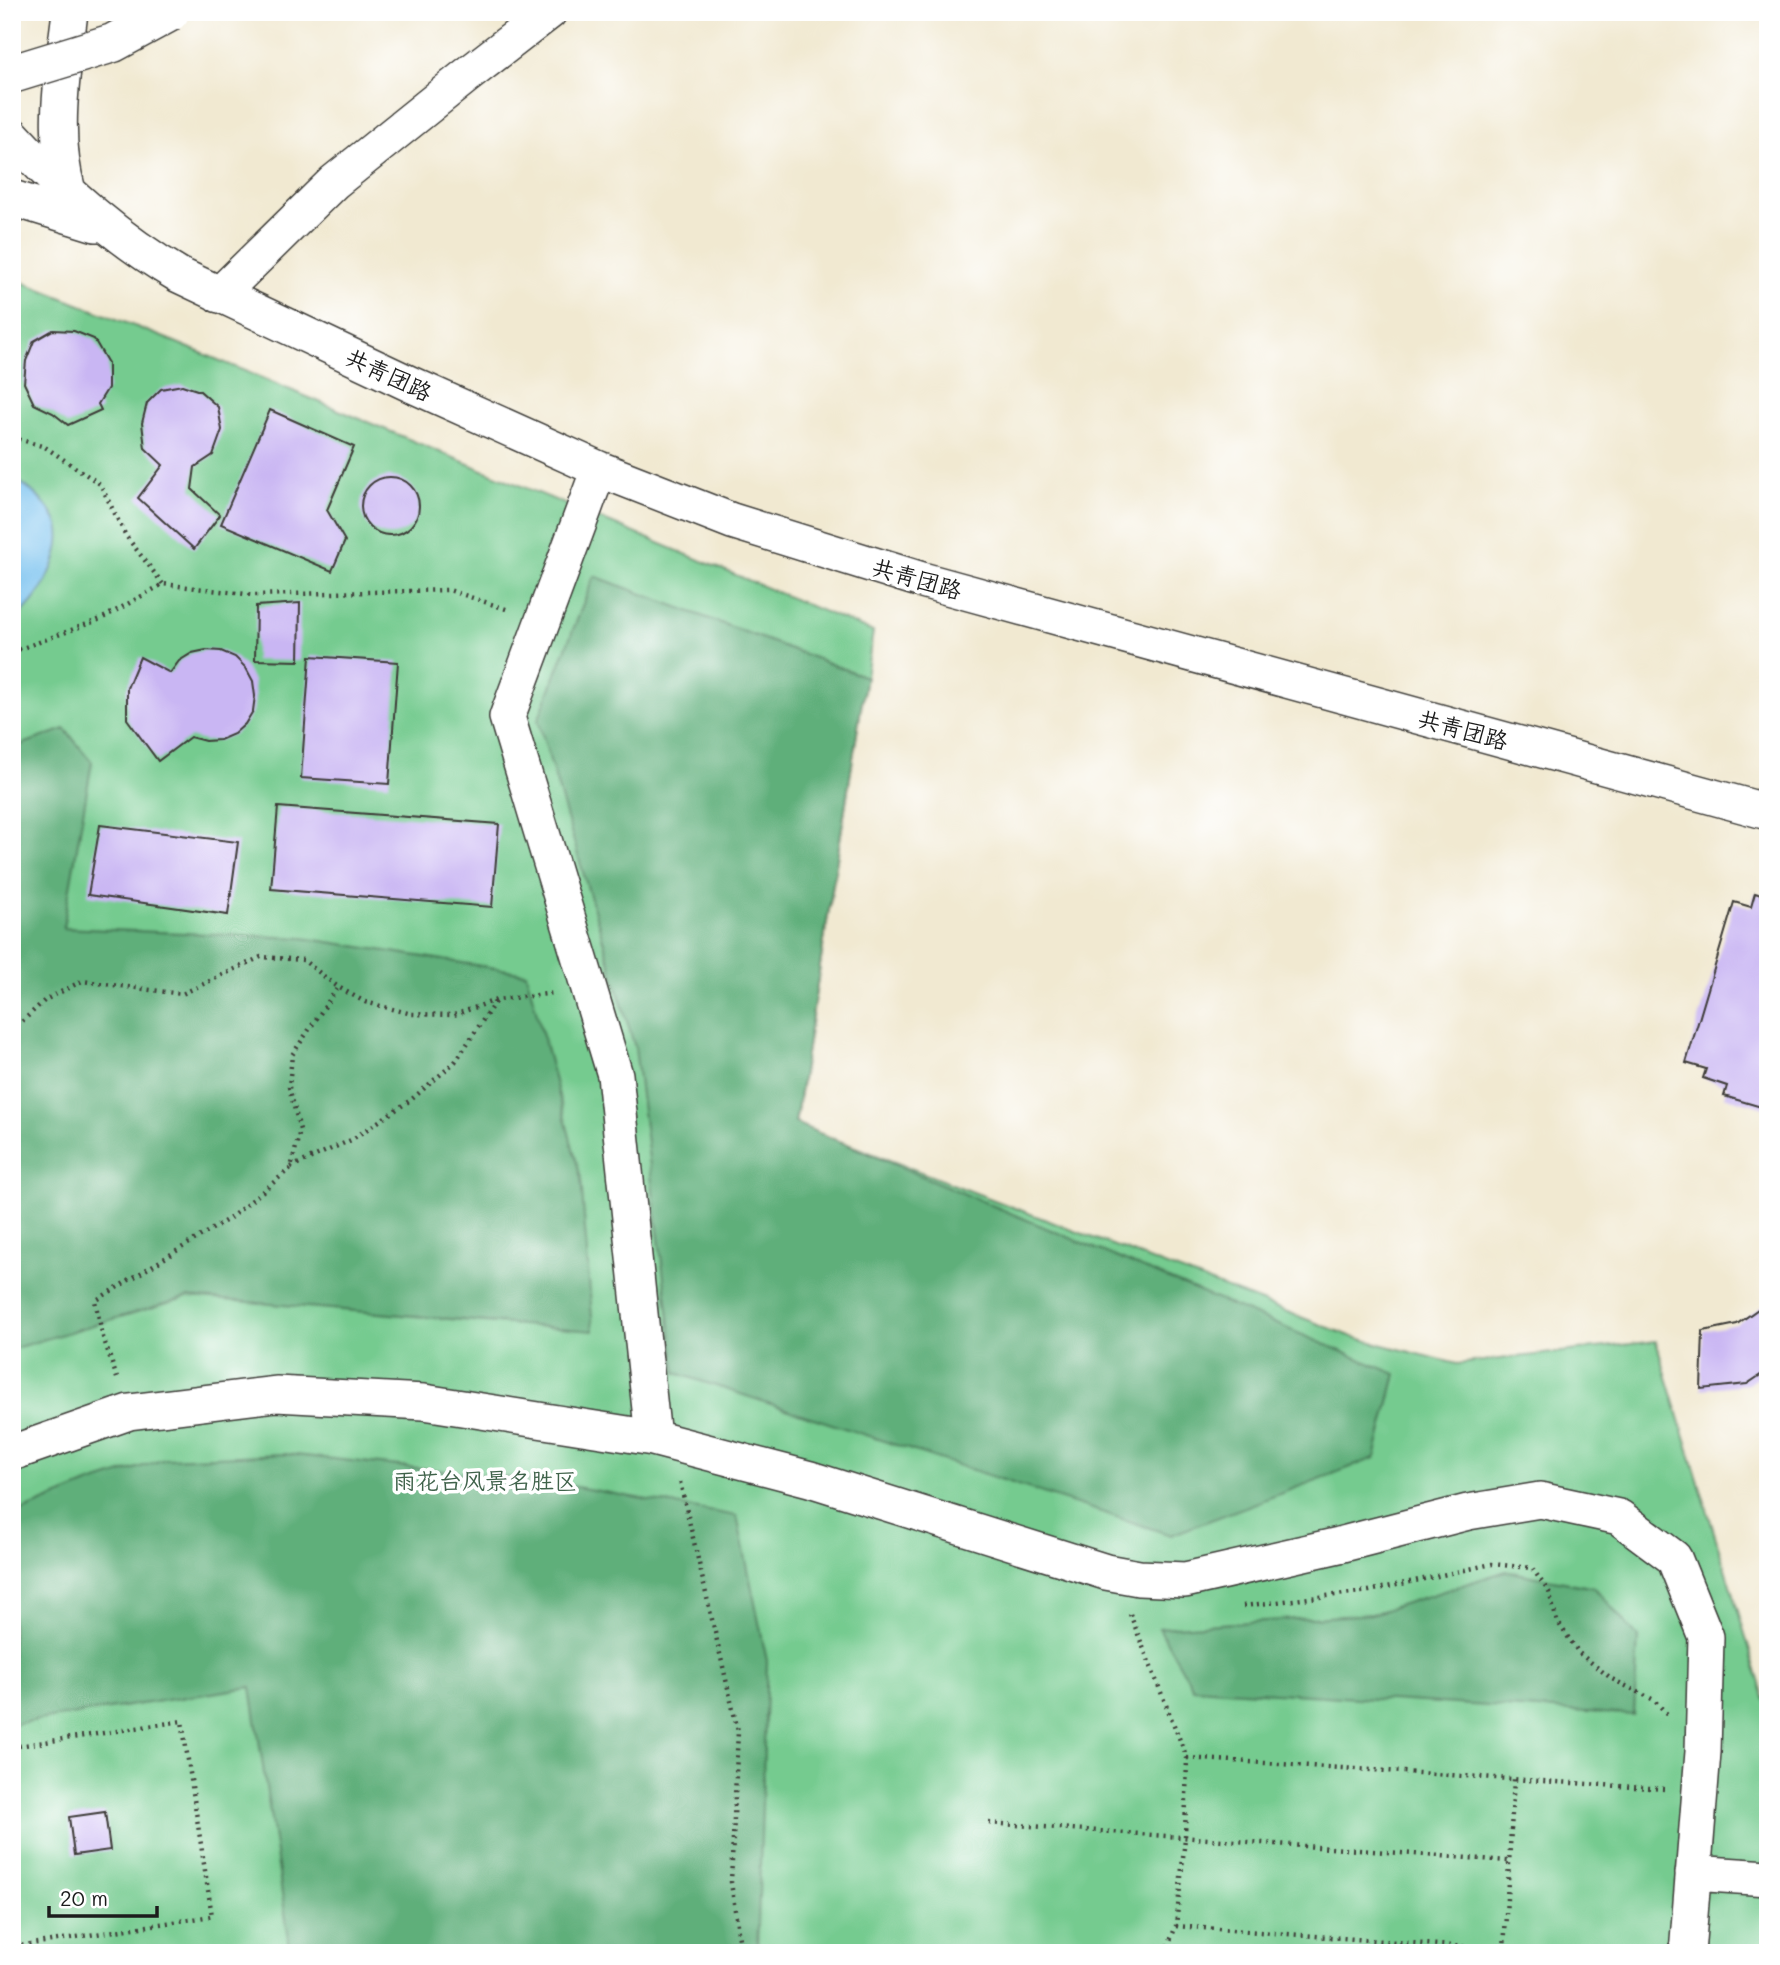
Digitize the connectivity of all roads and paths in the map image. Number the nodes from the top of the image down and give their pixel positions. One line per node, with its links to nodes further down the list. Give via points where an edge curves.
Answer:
1 (69, 12): 6 (street, via 59,137)
2 (170, 12): 4 (main road, bridge, via 113,43)
3 (549, 12): 9 (street, via 334,182)
4 (12, 74)
5 (12, 135): 6 (street, 共青团路)
6 (68, 191): 8 (street, 共青团路)
7 (12, 198): 8 (street, 共青团路)
8 (110, 229): 9 (street, 共青团路, via 144,254)
9 (219, 295): 11 (street, 共青团路)
10 (12, 437): 12 (path, via 46,447 100,484 126,536)
11 (599, 469): 13 (street); 15 (street, 共青团路, via 732,521 922,580)
12 (163, 584): 13 (path, via 253,595 449,590); 14 (path, via 101,619)
13 (543, 622): 17 (street, via 507,717)
14 (12, 652)
15 (1768, 812)
16 (338, 987): 18 (path, via 365,1002 412,1014 454,1015); 19 (path, via 303,960 261,957 182,994 82,981 45,1000); 20 (path, via 292,1055 289,1087 300,1130)
17 (590, 993): 18 (path); 22 (street, via 615,1075)
18 (496, 1000): 20 (path, via 455,1062 412,1099 351,1140)
19 (12, 1031)
20 (291, 1168): 21 (path, via 230,1218 95,1301)
21 (129, 1412): 22 (street, via 276,1394 370,1399 424,1402); 23 (street)
22 (665, 1441): 24 (street, via 810,1479); 37 (path, via 738,1731 731,1882)
23 (12, 1453)
24 (1106, 1572): 26 (path, via 1125,1603); 28 (street, via 1185,1580 1468,1512 1540,1500 1619,1517 1674,1558 1706,1637)
25 (12, 1747): 35 (path, via 182,1721 212,1916)
26 (1187, 1758): 27 (path); 30 (path)
27 (1514, 1779): 28 (path); 31 (path)
28 (1700, 1791): 32 (street)
29 (989, 1823): 30 (path)
30 (1185, 1838): 31 (path); 34 (path)
31 (1509, 1861): 36 (path)
32 (1693, 1874): 33 (street); 40 (street)
33 (1768, 1878)
34 (1176, 1926): 36 (path); 38 (path)
35 (12, 1947)
36 (1504, 1950): 39 (path)
37 (741, 1953)
38 (1166, 1953)
39 (1549, 1953)
40 (1688, 1953)

